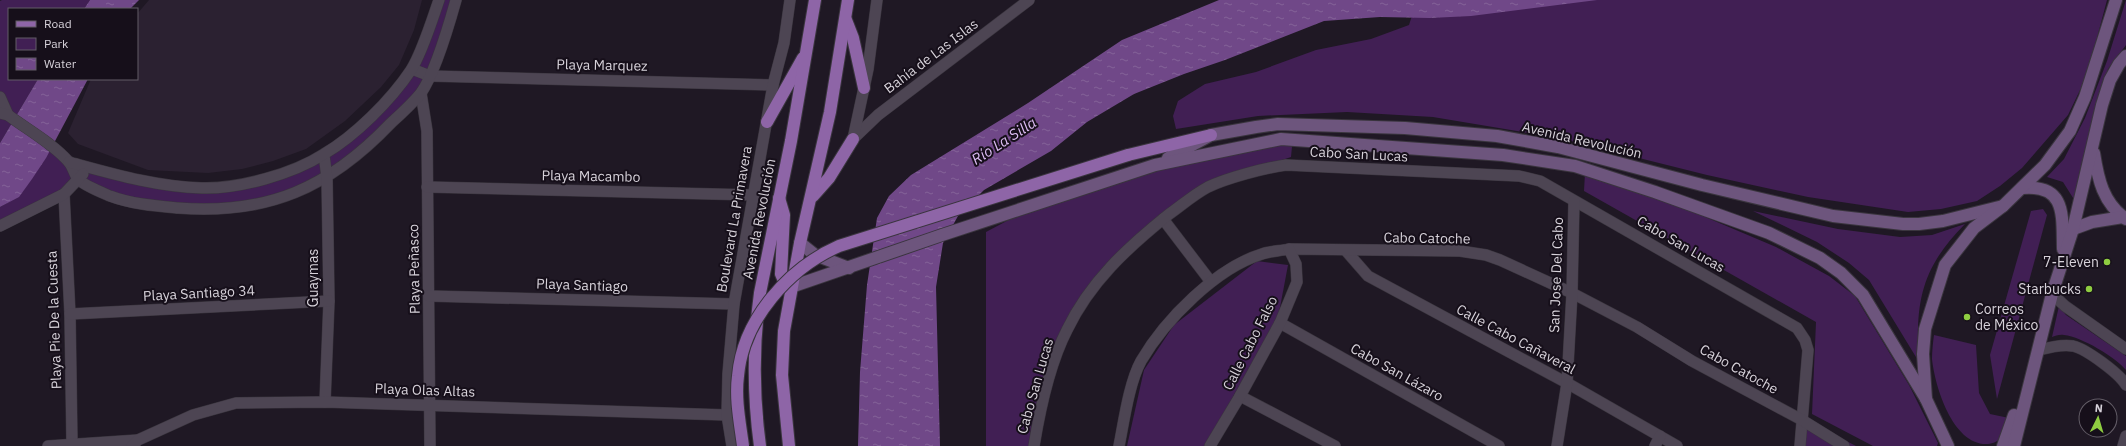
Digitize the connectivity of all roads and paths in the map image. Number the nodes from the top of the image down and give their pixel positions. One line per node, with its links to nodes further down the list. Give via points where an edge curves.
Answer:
1 (439, 0): 12 (street)
2 (456, 0): 13 (street)
3 (790, 0): 14 (street, Boulevard La Primavera, via 784,42)
4 (816, 0): 10 (main road, Avenida Revolución)
5 (877, 0): 15 (street)
6 (1029, 0): 20 (street, Bahía de Las Islas, via 878,115)
7 (2116, 0): 29 (main road, via 2085,98 2070,132 2045,165)
8 (849, 1): 9 (main road)
9 (846, 19): 15 (main road); 33 (main road)
10 (808, 48): 18 (main road); 32 (main road, Avenida Revolución)
11 (2126, 56): 21 (main road, via 2118,64 2110,80)
12 (412, 69): 13 (street, Playa Marquez); 22 (street, via 366,120)
13 (430, 76): 14 (street, Playa Marquez); 16 (street)
14 (773, 85): 18 (street, Boulevard La Primavera)
15 (864, 88): 20 (street)
16 (421, 93): 26 (street, via 360,154); 28 (street, Playa Peñasco, via 428,131)
17 (4, 109): 23 (street)
18 (767, 122): 31 (street, Boulevard La Primavera)
19 (1211, 135): 24 (main road, Avenida Revolución); 35 (main road, Avenida Revolución, via 1278,124 1405,128 1497,136 1558,147 1834,216 1903,224 1943,221); 73 (main road, bridge, via 1128,155 839,246 810,261 763,309 743,350 737,395)
20 (853, 139): 33 (main road, via 829,178)
21 (2093, 147): 36 (main road, via 2098,181 2107,200); 39 (main road)
22 (324, 155): 25 (street, via 289,170 245,183 204,188 164,185); 26 (street, Guaymas)
23 (69, 162): 25 (street); 27 (street)
24 (1155, 165): 44 (main road, Avenida Revolución); 60 (main road, Avenida Revolución, via 1281,139 1504,155 1575,166 1769,233 1820,258 1841,273 1863,295)
25 (88, 167): 27 (street)
26 (327, 178): 27 (street, via 290,195 246,207 198,210 159,207 122,200); 50 (street, Guaymas)
27 (79, 180): 30 (street)
28 (428, 187): 31 (street, Playa Macambo); 49 (street, Playa Peñasco)
29 (2022, 188): 35 (main road); 43 (main road, via 2049,191 2057,198 2061,206)
30 (64, 194): 38 (street); 52 (street, Playa Pie De la Cuesta)
31 (754, 195): 51 (street, Boulevard La Primavera)
32 (779, 197): 46 (main road, via 784,215 781,274 784,281); 74 (main road, Avenida Revolución, via 755,324 755,379)
33 (812, 197): 40 (main road)
34 (1574, 201): 37 (street, Cabo San Lucas, via 1540,181 1519,176 1286,165 1208,187); 47 (street, San Jose Del Cabo); 64 (street, Cabo San Lucas, via 1797,328 1808,350)
35 (2003, 206): 60 (main road, via 1974,228 1945,265 1925,329 1923,354)
36 (2124, 218): 39 (main road, via 2092,222)
37 (1163, 219): 45 (street); 76 (street, Cabo San Lucas, via 1116,259 1089,292 1067,331 1050,377)
38 (0, 226)
39 (2073, 229): 43 (main road)
40 (804, 246): 44 (main road); 46 (main road)
41 (1289, 250): 42 (street, Cabo Catoche); 45 (street, Cabo Catoche, via 1262,254); 53 (street, Calle Cabo Falso, via 1296,264 1297,282)
42 (1347, 252): 47 (street, Cabo Catoche, via 1460,251 1486,255); 56 (street, Calle Cabo Cañaveral, via 1368,276)
43 (2063, 256): 48 (main road)
44 (849, 268): 46 (main road, Avenida Revolución)
45 (1211, 282): 77 (street, Cabo Catoche, via 1169,323 1141,362)
46 (792, 287): 75 (main road, via 784,332 782,375)
47 (1572, 293): 56 (street, San Jose Del Cabo); 64 (street, Cabo Catoche)
48 (2052, 294): 54 (main road); 55 (street)
49 (429, 296): 51 (street, Playa Santiago); 62 (street, Playa Peñasco)
50 (329, 301): 52 (street, Playa Santiago 34); 61 (street, Guaymas)
51 (734, 304): 63 (street, Boulevard La Primavera)
52 (70, 314): 69 (street, Playa Pie De la Cuesta)
53 (1280, 323): 59 (street, Calle Cabo Falso); 80 (street, Cabo San Lázaro)
54 (2039, 350): 57 (street, via 2063,346 2080,348 2113,371); 58 (main road)
55 (2126, 350)
56 (1567, 383): 66 (street, Calle Cabo Cañaveral); 81 (street, San Jose Del Cabo)
57 (2126, 385)
58 (2028, 386): 86 (main road, via 2018,403); 87 (main road)
59 (1240, 396): 78 (street, Calle Cabo Falso); 79 (street)
60 (1926, 399): 68 (main road, Avenida Revolución)
61 (325, 402): 62 (street, Playa Olas Altas); 67 (street, Playa Olas Altas, via 236,403 193,414)
62 (431, 406): 63 (street, Playa Olas Altas); 71 (street, Playa Peñasco)
63 (727, 415): 72 (street, Boulevard La Primavera)
64 (1802, 420): 83 (street); 84 (street, Cabo Catoche)
65 (2126, 436): 88 (street)
66 (1657, 441): 82 (street, Calle Cabo Cañaveral)
67 (135, 443): 69 (street)
68 (1945, 443): 85 (main road)
69 (72, 444): 70 (street)
70 (48, 446)
71 (430, 446)
72 (732, 446)
73 (743, 446)
74 (760, 446)
75 (789, 446)
76 (1034, 446)
77 (1118, 446)
78 (1210, 446)
79 (1335, 446)
80 (1499, 446)
81 (1557, 446)
82 (1677, 446)
83 (1800, 446)
84 (1844, 446)
85 (1957, 446)
86 (2003, 446)
87 (2014, 446)
88 (2123, 446)

